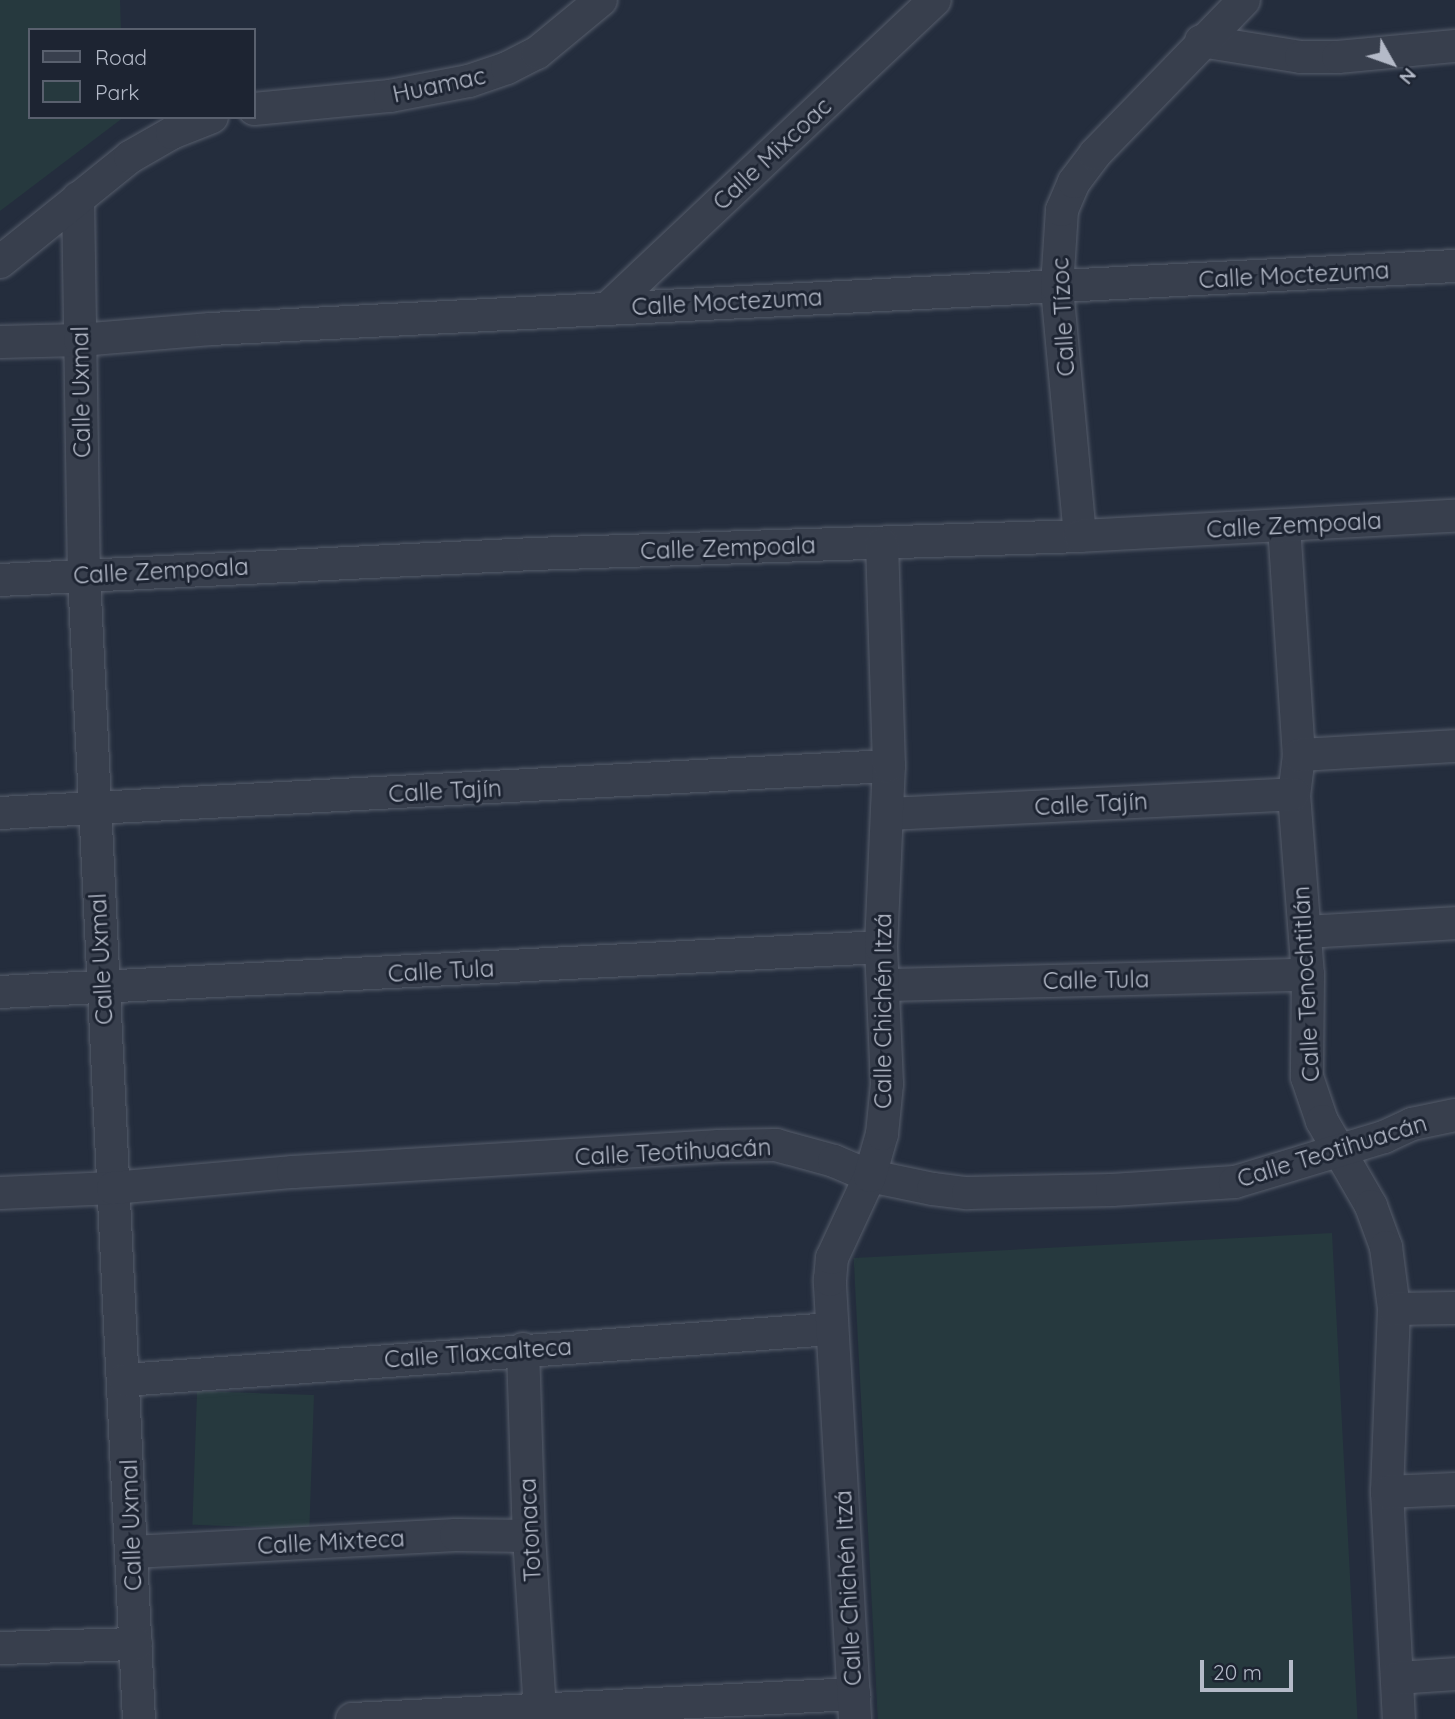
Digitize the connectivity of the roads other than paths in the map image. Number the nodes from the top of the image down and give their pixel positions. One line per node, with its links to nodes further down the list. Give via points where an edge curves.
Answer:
1 (601, 0): 6 (street, Huamac, via 537,52 469,82 390,96)
2 (935, 0): 12 (street, Calle Mixcoac)
3 (1244, 0): 4 (street, Calle Tízoc)
4 (1201, 41): 5 (street, via 1301,57); 11 (street, Calle Tízoc, via 1074,182 1062,210)
5 (1455, 46)
6 (256, 109)
7 (207, 119): 8 (street, via 130,157)
8 (78, 198): 9 (street); 13 (street, Calle Uxmal)
9 (0, 262)
10 (1455, 266): 11 (street, Calle Moctezuma)
11 (1057, 287): 12 (street, Calle Moctezuma); 17 (street, Calle Tízoc)
12 (608, 308): 13 (street, Calle Moctezuma)
13 (80, 340): 14 (street, Calle Moctezuma); 19 (street, Calle Uxmal)
14 (0, 342)
15 (1455, 516): 16 (street, Calle Zempoala)
16 (1284, 525): 17 (street, Calle Zempoala); 22 (street, Calle Tenochtitlán)
17 (1080, 536): 18 (street, Calle Zempoala)
18 (881, 544): 19 (street, Calle Zempoala, via 520,554); 23 (street, Calle Chichén Itzá)
19 (84, 575): 20 (street, Calle Zempoala); 25 (street, Calle Uxmal)
20 (0, 580)
21 (1455, 746): 22 (street)
22 (1299, 755): 24 (street, Calle Tenochtitlán)
23 (889, 766): 25 (street, Calle Tajín); 27 (street, Calle Chichén Itzá)
24 (1294, 794): 27 (street, Calle Tajín); 29 (street, Calle Tenochtitlán)
25 (94, 808): 26 (street, Calle Tajín); 33 (street, Calle Uxmal)
26 (0, 813)
27 (889, 814): 30 (street, Calle Chichén Itzá)
28 (1455, 923): 29 (street)
29 (1305, 932): 31 (street, Calle Tenochtitlán)
30 (881, 947): 32 (street, Calle Chichén Itzá); 33 (street, Calle Tula)
31 (1308, 975): 32 (street, Calle Tula); 36 (street, Calle Tenochtitlán, via 1307,1077 1314,1103)
32 (885, 985): 37 (street, Calle Chichén Itzá, via 887,1084 882,1134)
33 (102, 988): 34 (street, Calle Tula); 38 (street, Calle Uxmal)
34 (0, 992)
35 (1455, 1115): 36 (street, Calle Teotihuacán)
36 (1338, 1149): 37 (street, Calle Teotihuacán, via 1235,1182 1112,1190 968,1193); 41 (street, Calle Tenochtitlán, via 1371,1206 1386,1247)
37 (870, 1176): 38 (street, Calle Teotihuacán, via 776,1145 293,1172); 42 (street, Calle Chichén Itzá, via 832,1258)
38 (113, 1188): 39 (street, Calle Teotihuacán); 44 (street, Calle Uxmal)
39 (0, 1192)
40 (1455, 1308): 41 (street)
41 (1394, 1309): 46 (street, Calle Tenochtitlán)
42 (832, 1329): 43 (street, Calle Tlaxcalteca); 53 (street, Calle Chichén Itzá)
43 (523, 1349): 44 (street, Calle Tlaxcalteca); 47 (street, Totonaca)
44 (125, 1380): 48 (street, Calle Uxmal)
45 (1455, 1489): 46 (street)
46 (1387, 1492): 52 (street, Calle Tenochtitlán)
47 (529, 1536): 48 (street, Calle Mixteca, via 456,1535); 54 (street, Totonaca)
48 (133, 1552): 49 (street, Calle Uxmal)
49 (136, 1644): 50 (street); 55 (street, Calle Uxmal)
50 (0, 1648)
51 (1455, 1675): 52 (street)
52 (1397, 1678): 57 (street, Calle Tenochtitlán)
53 (855, 1707): 54 (street)
54 (540, 1712): 56 (street)
55 (139, 1719)
56 (352, 1719)
57 (1399, 1719)

